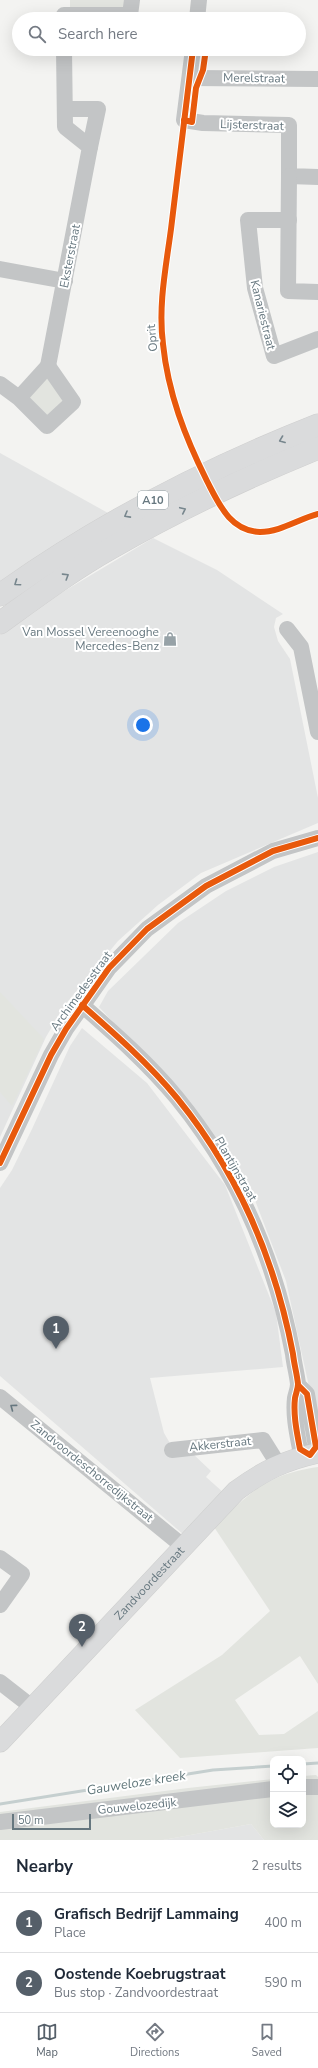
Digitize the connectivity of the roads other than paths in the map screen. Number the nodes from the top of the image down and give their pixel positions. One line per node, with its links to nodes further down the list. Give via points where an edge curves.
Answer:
1 (132, 0): 5 (street)
2 (199, 0): 6 (street)
3 (64, 11): 4 (street)
4 (80, 12)
5 (130, 12)
6 (198, 12)
7 (64, 56): 11 (street)
8 (192, 56): 9 (street)
9 (190, 78): 10 (street, Merelstraat); 13 (street, Lijsterstraat, via 184,120 203,123 289,125)
10 (318, 79)
11 (65, 109): 12 (street, via 65,127); 12 (street, Eksterstraat, via 98,109)
12 (90, 147): 17 (street, Eksterstraat)
13 (289, 176): 14 (street); 15 (street)
14 (318, 177)
15 (289, 220): 18 (street, via 288,291); 19 (street, Kanariestraat, via 248,220 254,288 274,356)
16 (0, 269): 17 (street)
17 (65, 281): 20 (street, Eksterstraat)
18 (318, 292)
19 (318, 339)
20 (48, 366): 22 (street); 22 (street, via 74,402 48,426)
21 (0, 384): 22 (street)
22 (19, 398)
23 (318, 425): 25 (highway, A10, one-way to 25, via 155,499 96,532)
24 (318, 448): 26 (highway, A10, one-way to 24, via 51,586 124,541 172,515)
25 (0, 595)
26 (0, 623)
27 (287, 629): 28 (street, via 301,647)
28 (318, 732)
29 (318, 838): 30 (street, Archimedesstraat, via 273,851 206,886 147,929 109,968)
30 (82, 1005): 31 (street, Archimedesstraat, via 58,1041); 34 (street, Plantijnstraat, via 121,1038 177,1098 235,1183 274,1273 298,1385 295,1399 300,1449)
31 (0, 1163)
32 (0, 1397): 36 (street, Zandvoordeschorredijkstraat, one-way to 32)
33 (172, 1450): 35 (street, Akkerstraat, via 263,1440)
34 (314, 1454): 35 (main road, Zandvoordestraat)
35 (278, 1464): 36 (main road, Zandvoordestraat, via 258,1474 236,1491)
36 (184, 1547): 40 (main road, Zandvoordestraat)
37 (0, 1558): 38 (street, via 22,1574)
38 (0, 1605)
39 (0, 1682): 40 (street)
40 (32, 1707): 41 (main road, Zandvoordestraat)
41 (0, 1742)
42 (306, 1787): 43 (street)
43 (318, 1787)
44 (270, 1790): 45 (street, Gouwelozedijk)
45 (0, 1822)

